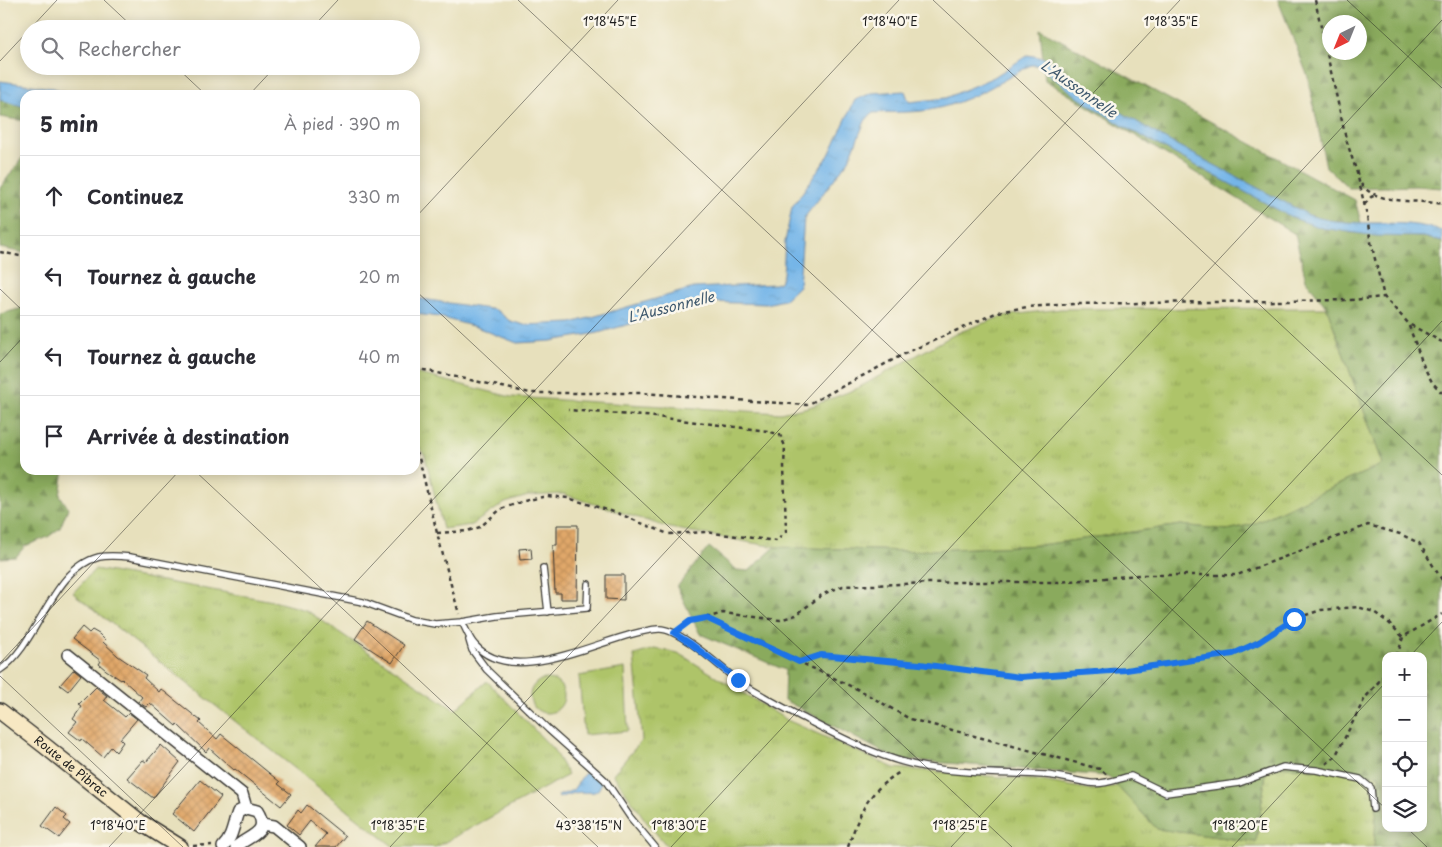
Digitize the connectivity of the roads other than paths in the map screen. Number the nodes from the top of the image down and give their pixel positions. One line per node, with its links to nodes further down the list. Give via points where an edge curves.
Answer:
1 (543, 568): 3 (lane)
2 (588, 584): 3 (lane, via 586,608)
3 (548, 612): 4 (lane)
4 (462, 622): 6 (lane, via 435,624 412,620 363,602 130,557 98,557 62,584 22,649); 9 (lane, via 474,644 486,654 514,662 547,660 647,630 662,629 690,643 764,697 848,741 889,758 914,764 957,772 1053,775 1090,783 1131,776 1166,793 1239,783 1283,768 1316,770 1360,779 1371,788); 16 (lane, via 472,650 487,670 605,780)
5 (68, 655): 8 (street, via 242,794)
6 (0, 670)
7 (0, 712): 10 (main road, Route de Pibrac)
8 (246, 808): 11 (street, via 257,812); 13 (street, via 238,812)
9 (1373, 809)
10 (140, 822): 12 (main road, Route de Pibrac); 14 (main road, Route de Pibrac)
11 (262, 824): 13 (street, via 254,835); 15 (street, via 274,826)
12 (186, 846)
13 (229, 846)
14 (163, 847)
15 (300, 847)
16 (655, 847)

